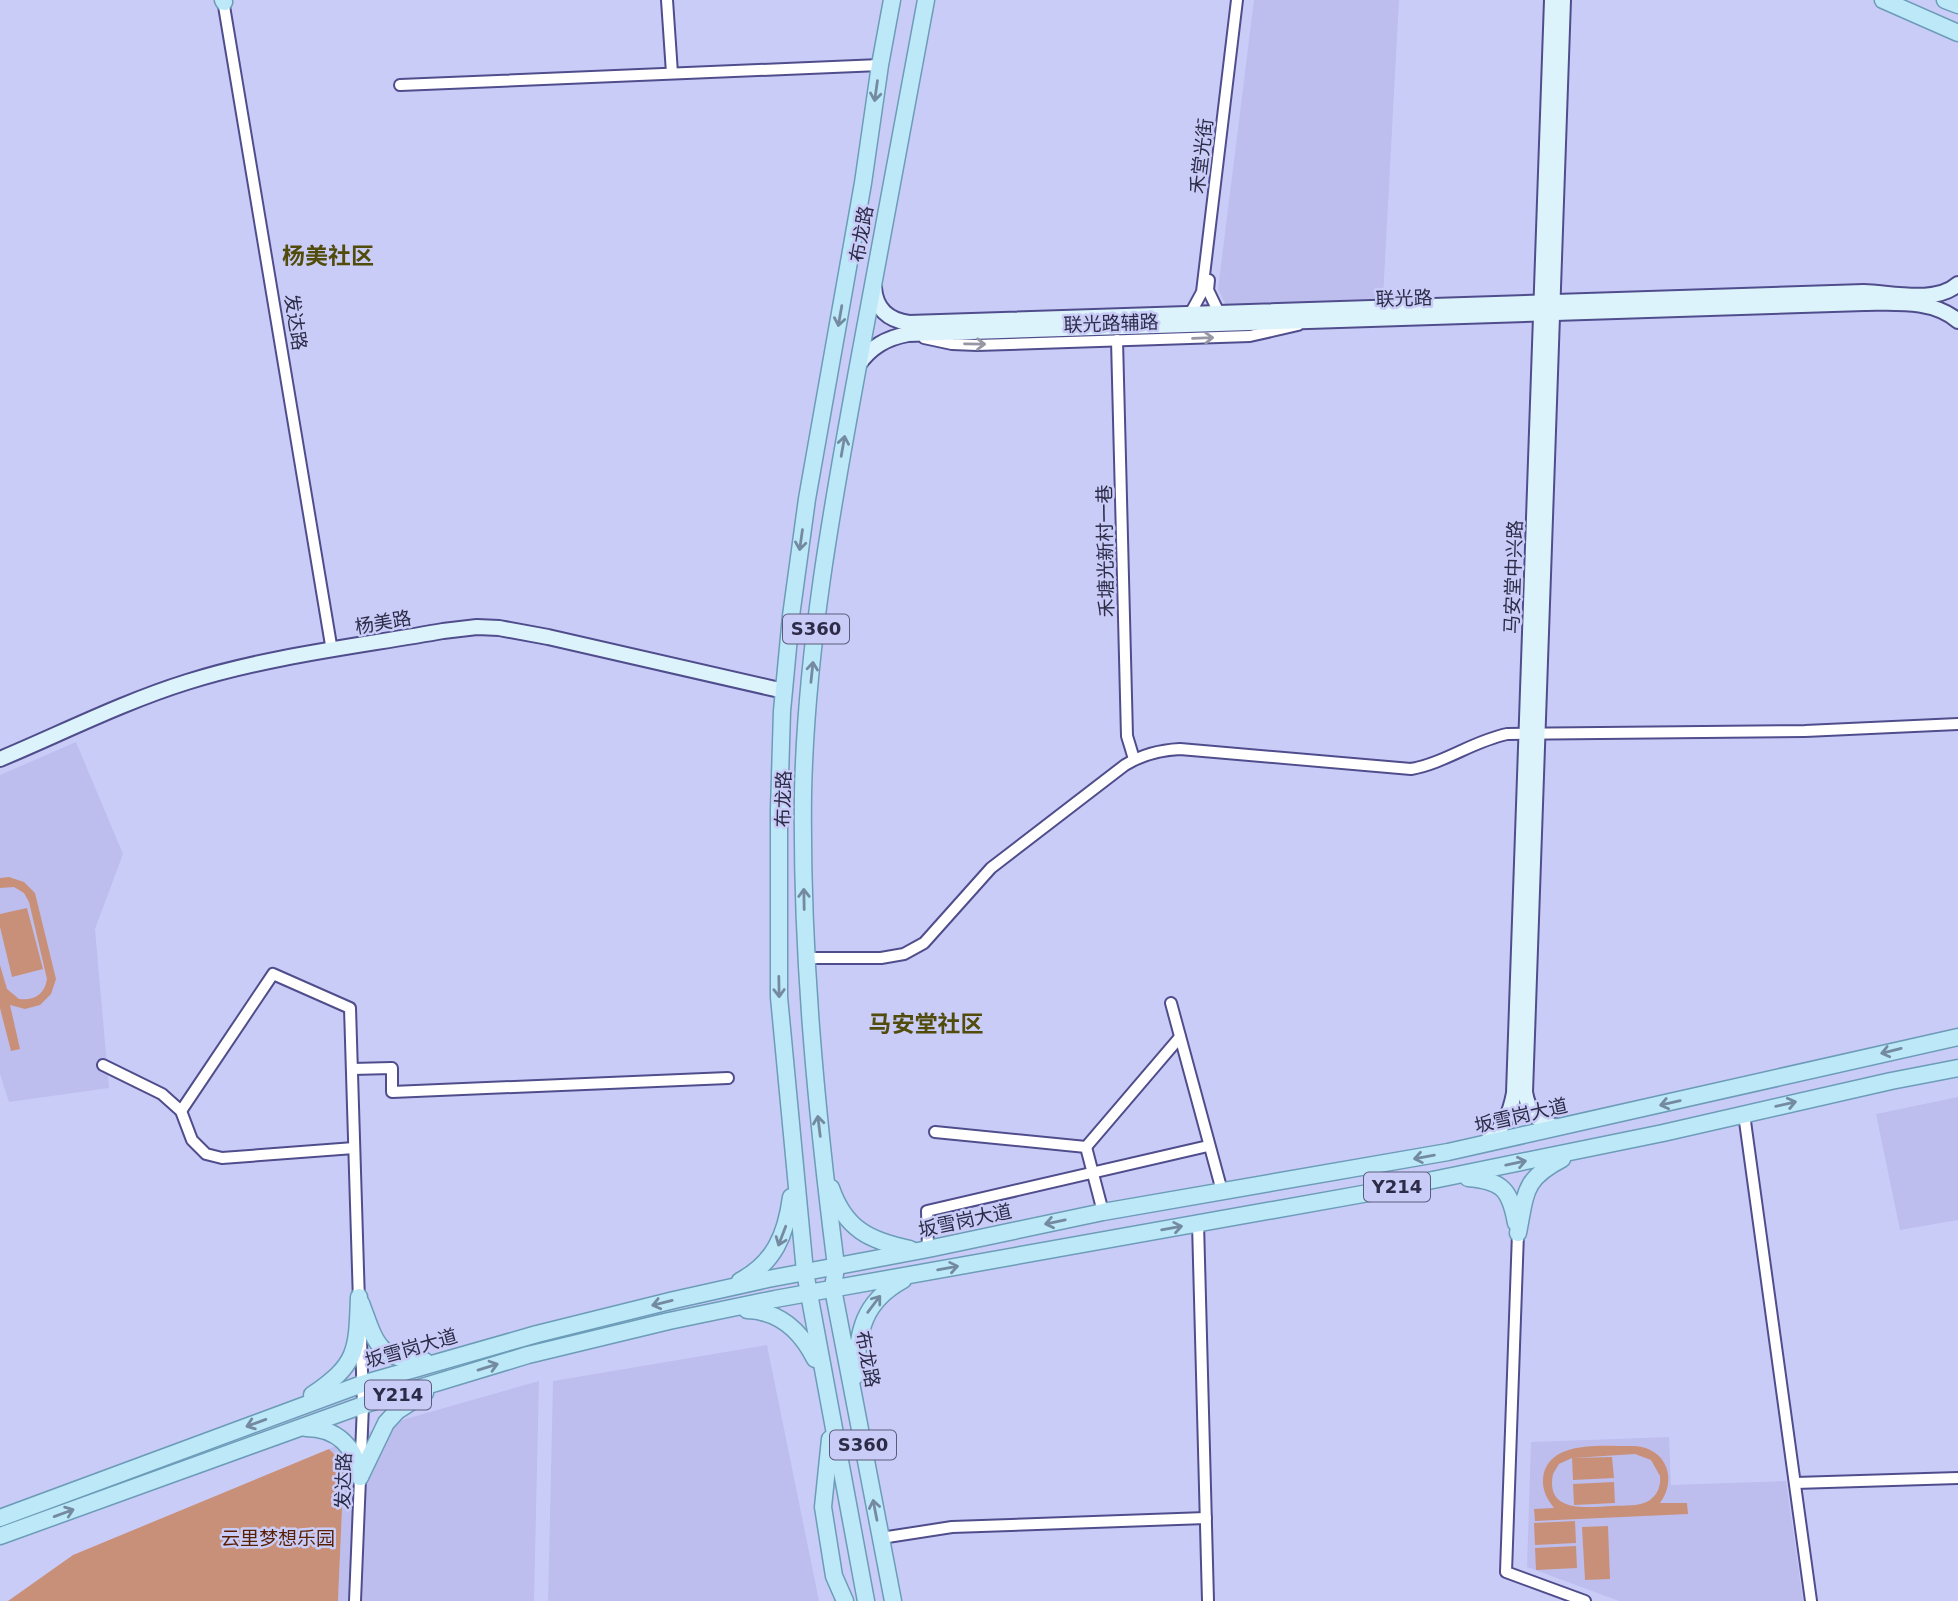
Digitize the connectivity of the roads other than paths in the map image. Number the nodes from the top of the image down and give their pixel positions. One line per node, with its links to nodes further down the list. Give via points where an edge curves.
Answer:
1 (667, 0): 14 (street)
2 (890, 0): 13 (main road, 布龙路 / S360)
3 (926, 0): 16 (main road, 布龙路 / S360)
4 (1237, 0): 20 (street, 禾堂光街, via 1202,292)
5 (1242, 0): 19 (street, via 1208,290)
6 (1552, 0): 18 (street, 马安堂中兴路)
7 (1563, 0): 18 (street, 马安堂中兴路)
8 (1883, 0): 12 (main road)
9 (1945, 0): 11 (main road)
10 (224, 1): 26 (street, 发达路)
11 (1958, 5)
12 (1958, 33)
13 (880, 65): 14 (street); 27 (main road, 布龙路 / S360, one-way to 27, via 807,499)
14 (672, 73): 15 (street)
15 (400, 85)
16 (874, 281): 20 (street, 联光路, via 882,311 909,323); 25 (main road, 布龙路 / S360)
17 (1958, 284): 18 (street, 联光路, via 1930,296 1864,292)
18 (1547, 308): 19 (street, 联光路); 21 (street, 联光路); 22 (street, 联光路, via 1893,303 1940,309); 29 (street, 马安堂中兴路)
19 (1219, 313): 20 (street, 联光路)
20 (1190, 314)
21 (1315, 321): 23 (street, 联光路); 24 (street, 联光路辅路, one-way to 21, via 1250,336)
22 (1958, 321)
23 (908, 334): 24 (street, 联光路辅路, one-way to 24, via 977,345); 25 (street, 联光路, via 876,345)
24 (1117, 340): 31 (street, 禾塘光新村一巷, via 1127,736)
25 (858, 365): 32 (main road, 布龙路 / S360, one-way to 25, via 803,791 809,699 829,531)
26 (332, 651): 27 (street, 杨美路, via 443,631 499,628); 30 (street, 杨美路, via 233,669 186,683)
27 (784, 691): 50 (main road, 布龙路 / S360, one-way to 50, via 779,997)
28 (1958, 723): 29 (street)
29 (1533, 734): 31 (street, via 1492,737 1411,769 1180,749); 42 (street, 马安堂中兴路, via 1525,1092 1533,1115 1551,1126); 44 (street, 马安堂中兴路, via 1514,1093 1506,1121)
30 (0, 759)
31 (1134, 759): 32 (street, via 991,868 924,943 904,954 881,958)
32 (805, 958): 49 (main road, 布龙路 / S360, one-way to 32)
33 (1171, 1003): 34 (street)
34 (1180, 1037): 45 (street); 46 (street)
35 (1958, 1037): 42 (main road, 坂雪岗大道 / Y214, one-way to 42)
36 (103, 1065): 40 (street, via 162,1094)
37 (1958, 1068): 41 (main road, 坂雪岗大道 / Y214, one-way to 37)
38 (352, 1069): 39 (street, via 392,1068 392,1092); 40 (street, 发达路, via 350,1008 273,974); 47 (street, 发达路)
39 (728, 1078)
40 (181, 1111): 47 (street, via 192,1140 206,1154 222,1158)
41 (1744, 1114): 48 (main road, 坂雪岗大道 / Y214); 77 (street)
42 (1564, 1127): 44 (main road, 坂雪岗大道 / Y214)
43 (935, 1132): 46 (street)
44 (1483, 1145): 53 (main road, 坂雪岗大道 / Y214, one-way to 53)
45 (1208, 1146): 51 (street); 53 (street)
46 (1087, 1147): 51 (street)
47 (354, 1148): 64 (street, 发达路)
48 (1582, 1150): 52 (main road, 坂雪岗大道 / Y214, one-way to 48); 56 (main road, via 1535,1176 1525,1196)
49 (823, 1162): 57 (main road, via 844,1215 858,1230 874,1239); 58 (main road, 布龙路 / S360)
50 (794, 1169): 59 (main road, 布龙路 / S360); 61 (main road, one-way to 61, via 788,1216 776,1249 750,1276)
51 (1092, 1173): 54 (street); 57 (street, via 927,1211)
52 (1453, 1176): 55 (main road, 坂雪岗大道 / Y214); 56 (main road, via 1483,1179 1503,1189 1513,1203)
53 (1222, 1191): 54 (main road, 坂雪岗大道 / Y214)
54 (1102, 1212): 57 (main road, 坂雪岗大道 / Y214, one-way to 57)
55 (1198, 1223): 60 (main road, 坂雪岗大道 / Y214, one-way to 55); 79 (street)
56 (1518, 1233): 87 (street, via 1506,1572)
57 (924, 1250): 58 (main road, 坂雪岗大道 / Y214)
58 (836, 1266): 59 (main road, 坂雪岗大道 / Y214); 62 (main road, 布龙路 / S360)
59 (804, 1272): 61 (main road, 坂雪岗大道 / Y214); 63 (main road, 布龙路 / S360)
60 (921, 1273): 62 (main road, 坂雪岗大道 / Y214); 70 (main road, one-way to 60, via 861,1329 869,1308 883,1292)
61 (729, 1287): 66 (main road, 坂雪岗大道 / Y214, one-way to 66)
62 (833, 1289): 63 (main road, 坂雪岗大道 / Y214); 70 (main road, 布龙路 / S360)
63 (808, 1293): 65 (main road, 坂雪岗大道 / Y214); 67 (main road, 布龙路 / S360)
64 (359, 1297): 66 (main road, via 384,1350 404,1361); 69 (street, 发达路); 72 (main road, via 357,1339 347,1366)
65 (713, 1312): 67 (main road, via 750,1310 781,1319 808,1344); 68 (main road, 坂雪岗大道 / Y214, one-way to 65, via 528,1355)
66 (441, 1362): 69 (main road, 坂雪岗大道 / Y214)
67 (824, 1377): 73 (main road, 布龙路 / S360)
68 (445, 1380): 71 (main road, 坂雪岗大道 / Y214); 75 (main road, via 391,1416)
69 (362, 1384): 71 (street, 发达路); 72 (main road, 坂雪岗大道 / Y214)
70 (853, 1392): 81 (main road, 布龙路 / S360, one-way to 70)
71 (363, 1405): 74 (main road, 坂雪岗大道 / Y214); 75 (street, 发达路)
72 (289, 1410): 78 (main road, 坂雪岗大道 / Y214, one-way to 78)
73 (832, 1419): 83 (main road, via 823,1507 834,1576); 84 (main road, 布龙路 / S360)
74 (293, 1430): 75 (main road, via 316,1428 338,1436 354,1454); 80 (main road, 坂雪岗大道 / Y214, one-way to 74)
75 (360, 1477): 82 (street, 发达路)
76 (1958, 1478): 77 (street)
77 (1795, 1483): 88 (street)
78 (0, 1518)
79 (1206, 1518): 81 (street, via 951,1527); 86 (street)
80 (0, 1536)
81 (881, 1538): 85 (main road, 布龙路 / S360)
82 (355, 1601)
83 (845, 1601)
84 (866, 1601)
85 (893, 1601)
86 (1209, 1601)
87 (1585, 1601)
88 (1811, 1601)

